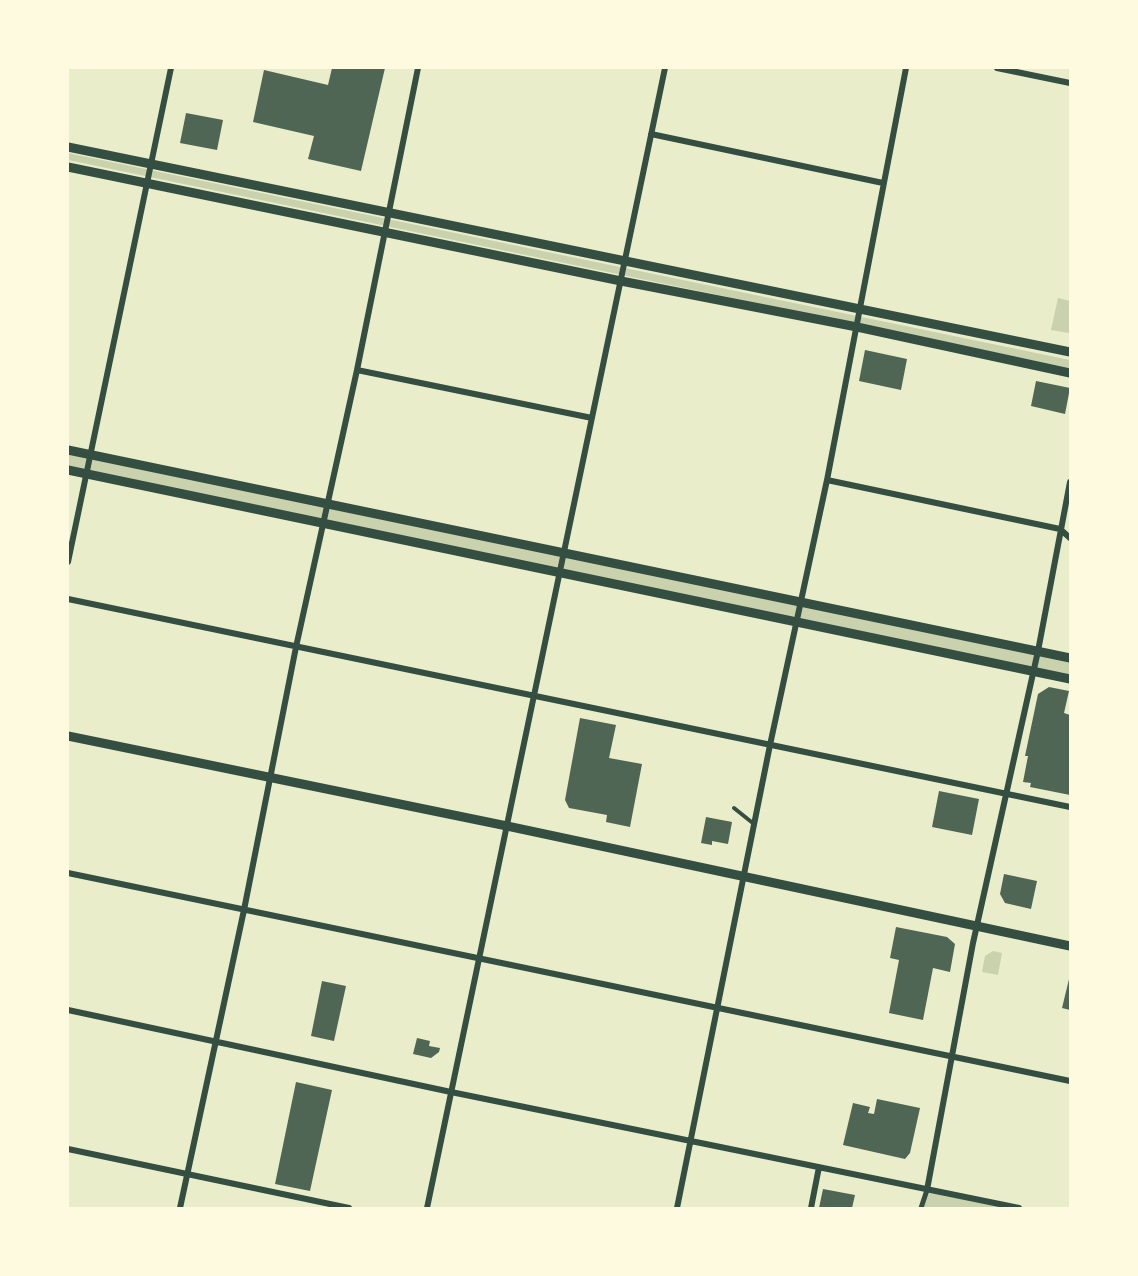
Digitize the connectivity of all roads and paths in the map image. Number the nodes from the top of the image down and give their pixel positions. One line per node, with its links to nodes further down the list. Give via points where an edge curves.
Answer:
1 (171, 68): 9 (street)
2 (418, 68): 13 (street)
3 (665, 68): 7 (street)
4 (906, 68): 12 (street)
5 (997, 68): 6 (street)
6 (1071, 82)
7 (651, 134): 12 (street); 15 (street)
8 (68, 147): 9 (street)
9 (150, 165): 11 (street); 13 (street)
10 (68, 167): 11 (street)
11 (146, 183): 14 (street); 24 (street)
12 (883, 183): 17 (street)
13 (388, 213): 14 (street); 15 (street)
14 (384, 233): 16 (street); 20 (street)
15 (625, 261): 16 (street); 17 (street)
16 (621, 281): 18 (street); 22 (street)
17 (860, 310): 18 (street); 19 (street)
18 (856, 327): 21 (street); 27 (street)
19 (1071, 352)
20 (357, 370): 22 (street); 29 (street)
21 (1071, 373)
22 (592, 418): 33 (street)
23 (68, 450): 24 (street)
24 (90, 454): 26 (street); 29 (street)
25 (68, 470): 26 (street)
26 (86, 474): 30 (street); 34 (street)
27 (827, 480): 31 (street); 37 (street)
28 (1071, 482): 31 (street)
29 (328, 504): 30 (street); 33 (street)
30 (324, 523): 35 (street); 39 (street)
31 (1060, 529): 32 (street); 40 (street)
32 (1071, 538)
33 (564, 554): 35 (street); 37 (street)
34 (68, 562)
35 (560, 572): 38 (street); 44 (street)
36 (68, 599): 39 (street)
37 (801, 602): 38 (street); 40 (street)
38 (798, 622): 42 (street); 46 (street)
39 (296, 647): 44 (street); 47 (street)
40 (1038, 651): 41 (street); 42 (street)
41 (1071, 658)
42 (1034, 671): 43 (street); 48 (street)
43 (1071, 679)
44 (534, 696): 46 (street); 52 (street)
45 (68, 736): 47 (street)
46 (770, 745): 48 (street); 51 (street)
47 (271, 779): 52 (street); 55 (street)
48 (1006, 794): 49 (street); 56 (street)
49 (1071, 807)
50 (734, 808): 51 (lane)
51 (754, 824): 54 (street)
52 (507, 826): 54 (street); 58 (street)
53 (68, 873): 55 (street)
54 (743, 876): 56 (street); 59 (street)
55 (244, 910): 58 (street); 61 (street)
56 (976, 927): 57 (street); 62 (street)
57 (1071, 946)
58 (479, 958): 59 (street); 64 (street)
59 (717, 1007): 62 (street); 65 (street)
60 (68, 1010): 61 (street)
61 (215, 1041): 64 (street); 68 (street)
62 (951, 1057): 63 (street); 69 (street)
63 (1071, 1081)
64 (451, 1092): 65 (street); 72 (street)
65 (691, 1141): 67 (street); 73 (street)
66 (68, 1149): 68 (street)
67 (819, 1167): 69 (street); 74 (street)
68 (187, 1174): 70 (street); 71 (street)
69 (927, 1190): 75 (street); 76 (street)
70 (180, 1209)
71 (349, 1209)
72 (427, 1209)
73 (677, 1209)
74 (811, 1209)
75 (921, 1209)
76 (1019, 1209)

